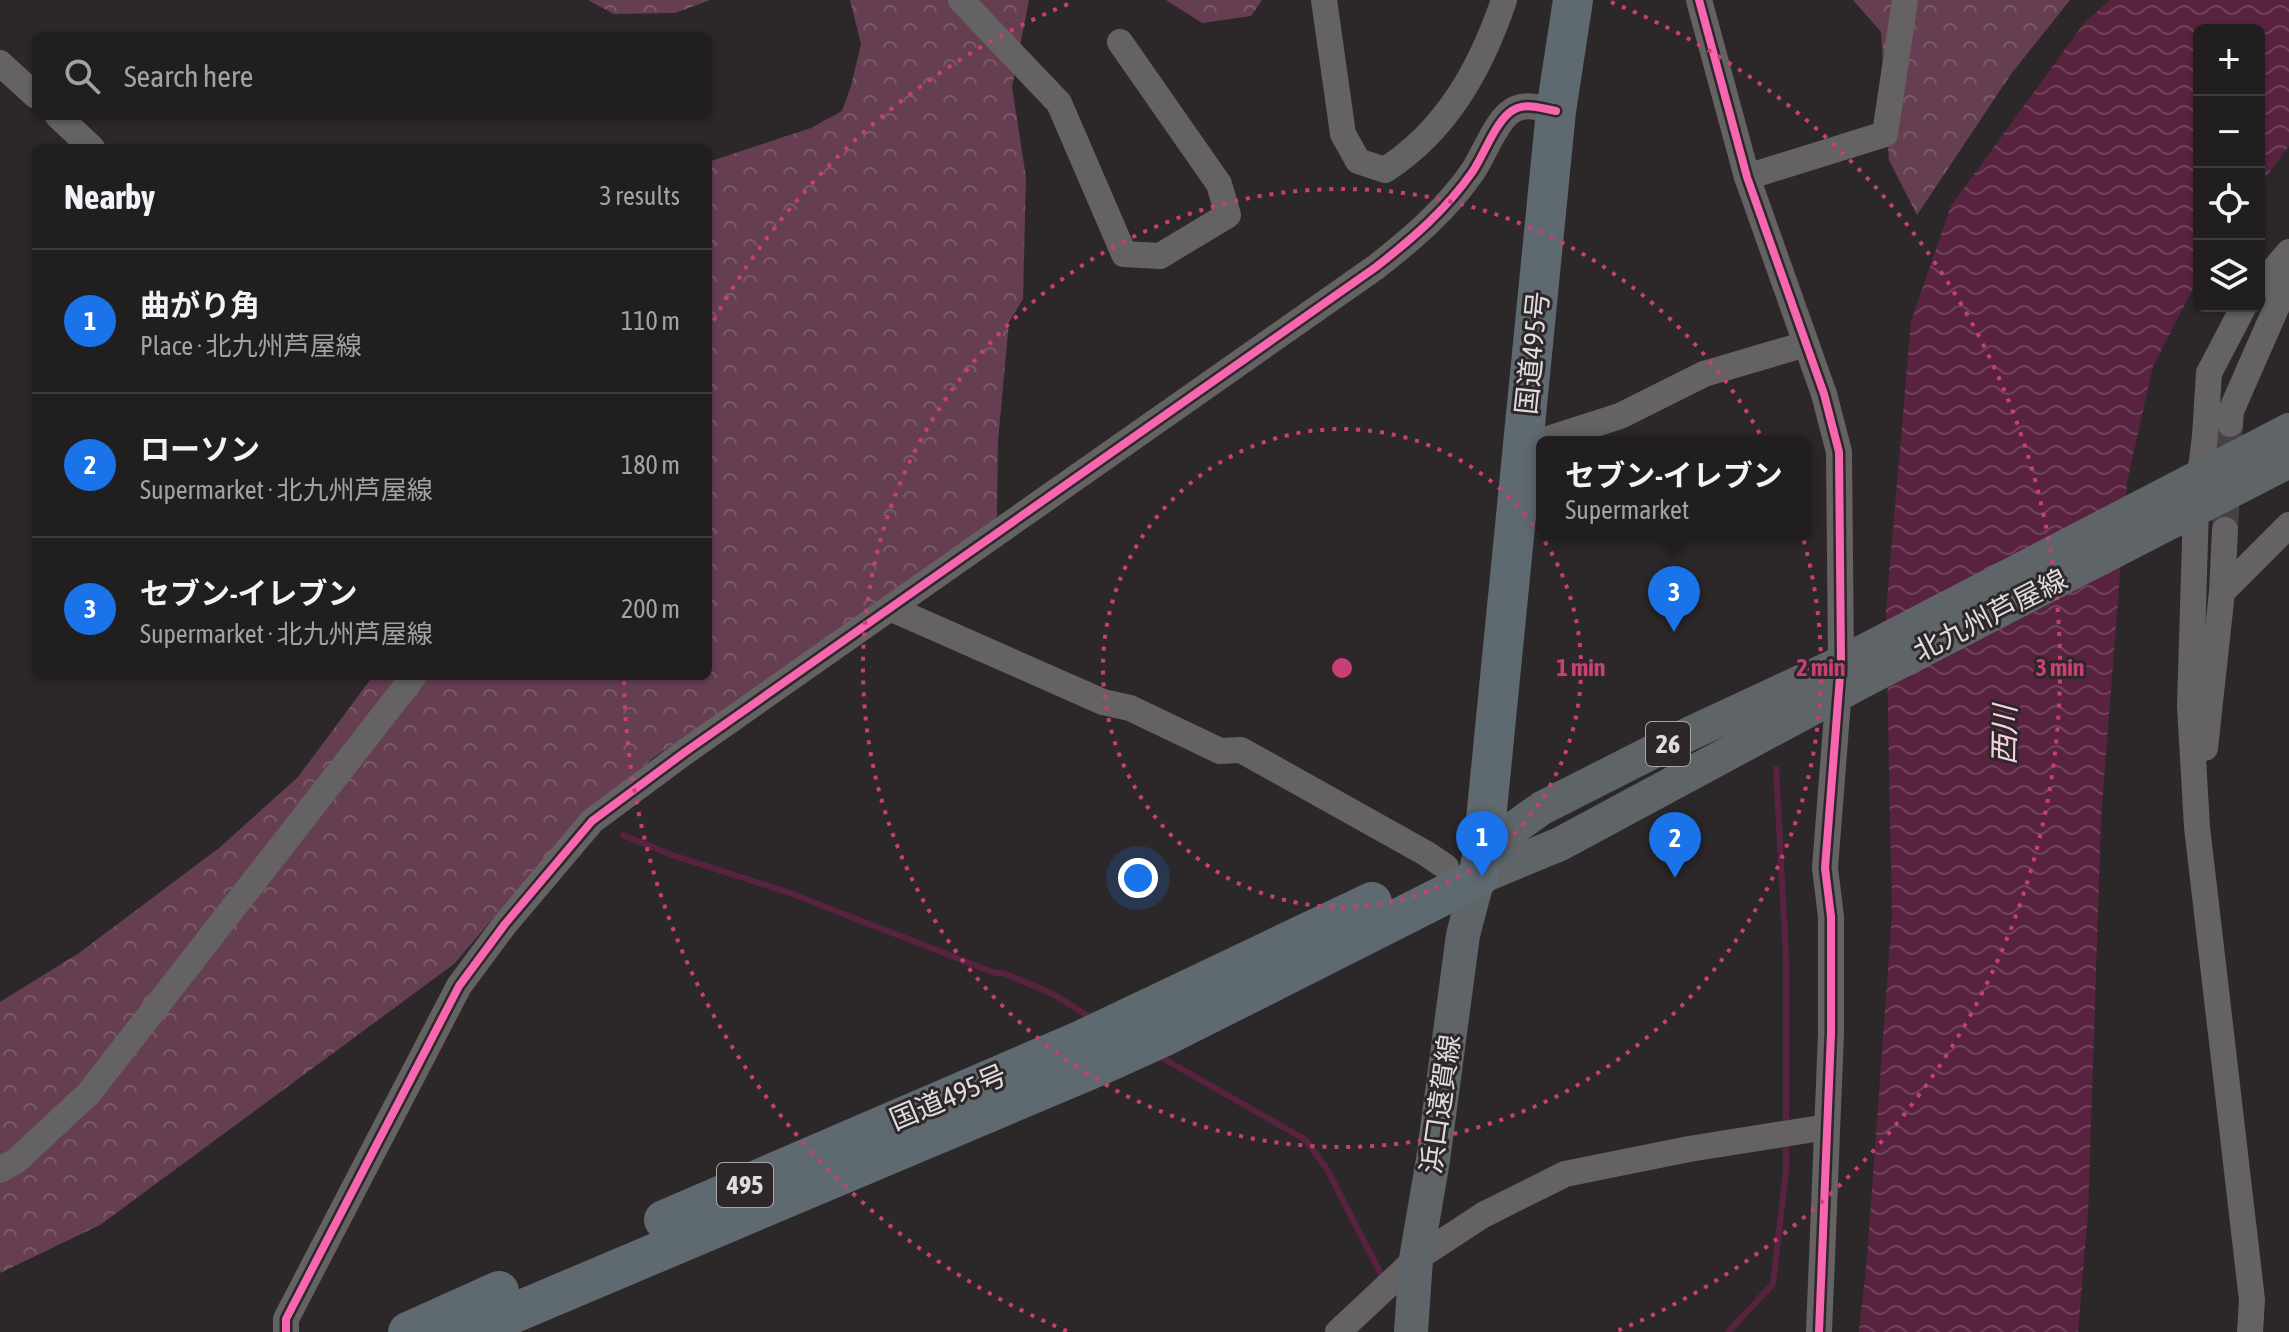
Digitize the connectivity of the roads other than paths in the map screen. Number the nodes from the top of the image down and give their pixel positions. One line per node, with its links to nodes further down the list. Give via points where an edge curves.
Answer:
1 (961, 0): 7 (street, via 1059,103 1124,254 1160,256 1228,215 1219,184)
2 (1324, 0): 3 (street, via 1343,134 1358,161 1385,170 1413,152 1467,85)
3 (1504, 0)
4 (1573, 0): 10 (highway, 国道495号)
5 (1699, 0): 13 (street)
6 (1905, 0): 13 (street, via 1885,134)
7 (1120, 42)
8 (0, 63): 9 (street)
9 (32, 92)
10 (1556, 111): 23 (highway, 国道495号); 29 (street, via 1526,105 1508,113 1449,204 1376,267)
11 (62, 120): 12 (street)
12 (88, 144)
13 (1747, 177): 18 (street)
14 (2289, 252): 16 (street)
15 (2289, 268): 19 (street)
16 (2265, 280)
17 (2241, 312): 25 (street, via 2209,373 2205,436)
18 (1806, 344): 21 (street, via 1704,374 1620,416); 30 (street, via 1839,452)
19 (2230, 424)
20 (2289, 430): 25 (main road, 北九州芦屋線 / 26)
21 (1557, 436)
22 (1536, 443): 23 (street)
23 (1523, 447): 33 (highway, 国道495号)
24 (2289, 461): 25 (main road, 北九州芦屋線 / 26)
25 (2190, 497): 30 (main road, 北九州芦屋線 / 26); 32 (street, via 2190,706)
26 (2289, 525): 28 (street)
27 (2225, 530): 28 (street)
28 (2222, 592): 32 (street)
29 (890, 608): 33 (street, via 1220,751 1241,750 1427,854); 38 (street, via 592,821 505,924 459,986)
30 (1850, 673): 33 (main road, 北九州芦屋線 / 26, via 1674,741 1542,808); 35 (street, via 1825,868 1831,917)
31 (411, 680): 36 (street, via 89,1093)
32 (2197, 827): 44 (street, via 2252,1300)
33 (1469, 865): 34 (highway, 国道495号 / 495); 37 (main road, 浜口遠賀線)
34 (1094, 1052): 39 (highway, 国道495号 / 495); 40 (highway, 国道495号 / 495)
35 (1827, 1127): 37 (street, via 1565,1174 1483,1215); 43 (street)
36 (0, 1170)
37 (1416, 1259): 41 (street); 42 (main road, 浜口遠賀線)
38 (282, 1328)
39 (408, 1332)
40 (469, 1332)
41 (1338, 1332)
42 (1411, 1332)
43 (1819, 1332)
44 (2250, 1332)

